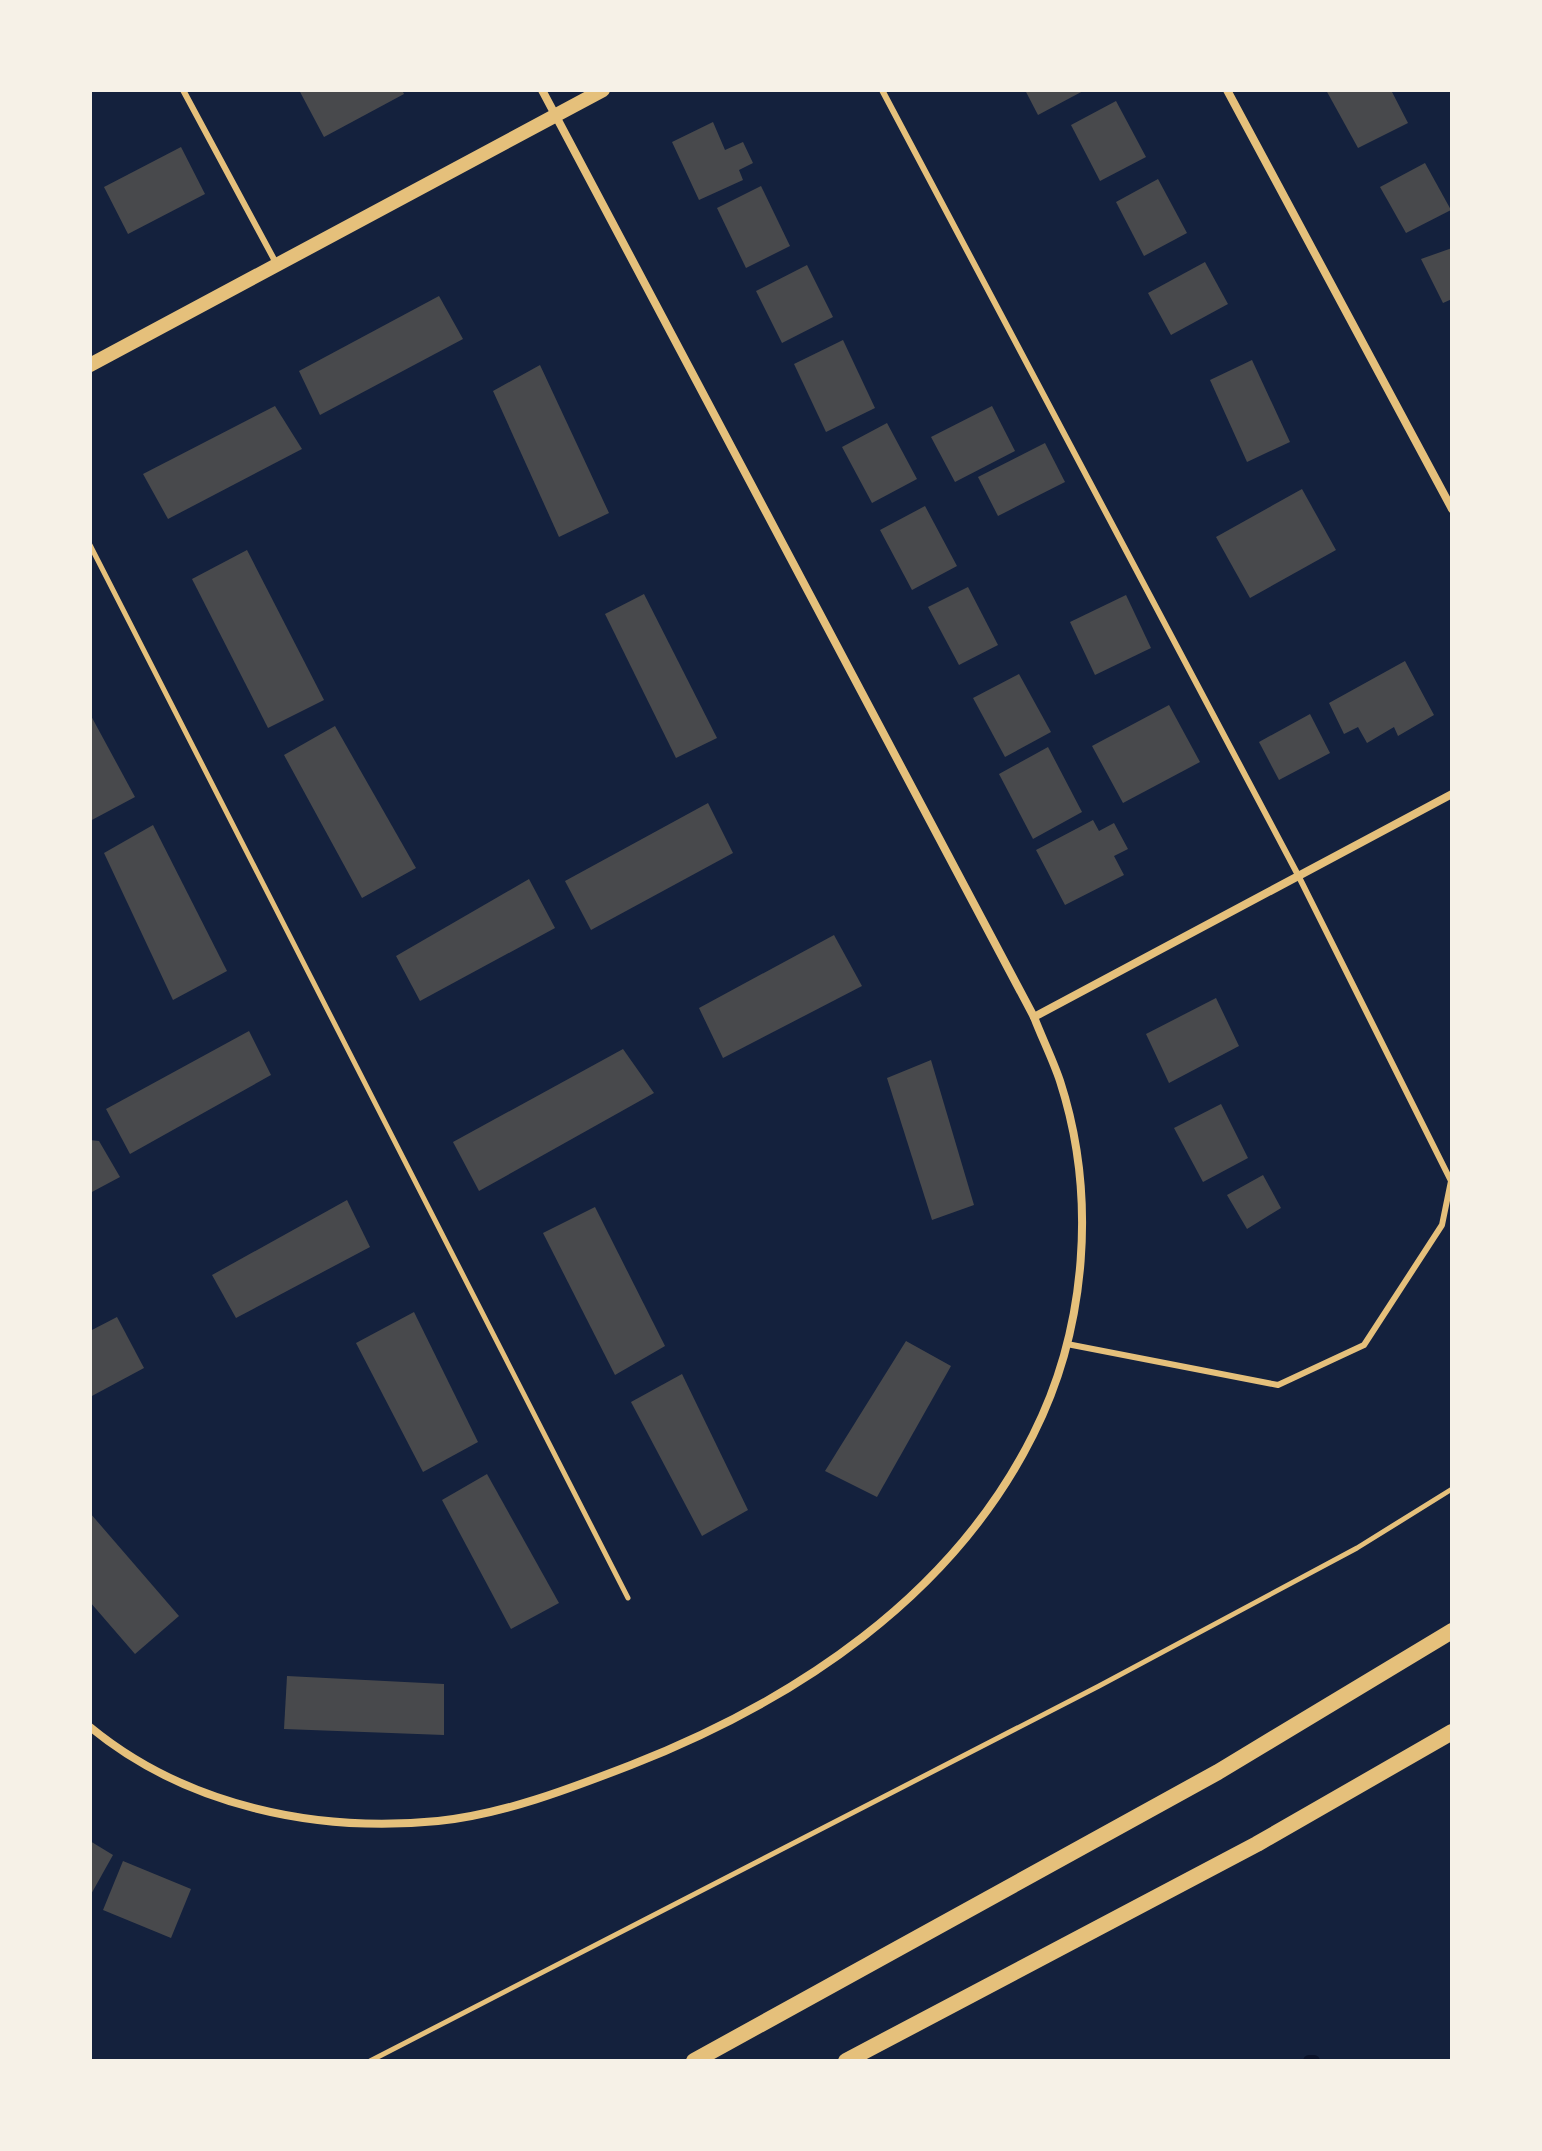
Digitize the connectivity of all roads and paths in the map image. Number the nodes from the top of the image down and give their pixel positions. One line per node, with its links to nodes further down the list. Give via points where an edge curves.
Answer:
1 (183, 90): 7 (lane)
2 (542, 90): 6 (street)
3 (603, 90): 6 (street)
4 (882, 90): 12 (lane)
5 (1227, 90): 9 (street)
6 (556, 115): 7 (street); 13 (street)
7 (277, 266): 8 (street)
8 (90, 365)
9 (1452, 509)
10 (90, 545): 16 (path)
11 (1452, 794): 12 (street)
12 (1298, 875): 13 (street); 14 (lane, via 1451,1181 1442,1225 1364,1345 1278,1385)
13 (1034, 1017): 14 (street, via 1060,1082 1079,1185 1083,1240)
14 (1067, 1344): 18 (street, via 1035,1432 971,1531 874,1629 744,1716 587,1782 511,1807 441,1821 372,1825 308,1818 244,1807 163,1776)
15 (1452, 1489): 20 (path, via 1357,1548 1099,1686)
16 (628, 1598)
17 (1452, 1631): 21 (main road, via 1218,1772)
18 (90, 1727)
19 (1452, 1732): 22 (main road, via 1257,1844)
20 (370, 2061)
21 (694, 2061)
22 (846, 2061)

